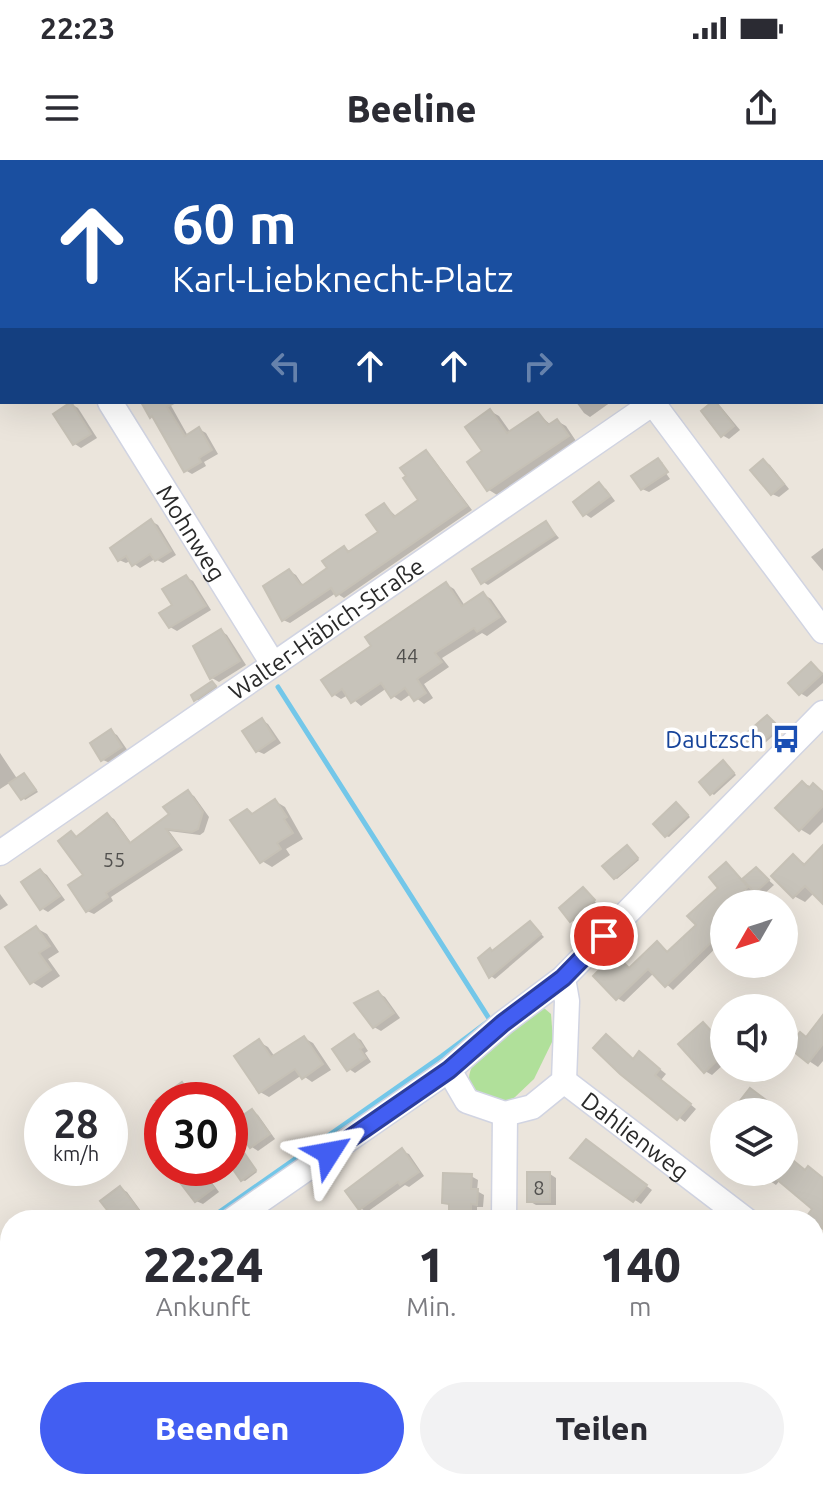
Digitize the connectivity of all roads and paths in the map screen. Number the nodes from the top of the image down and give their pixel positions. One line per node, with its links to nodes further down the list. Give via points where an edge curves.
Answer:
1 (111, 404): 5 (street, Mohnweg)
2 (652, 404): 5 (street, Walter-Häbich-Straße)
3 (654, 404): 4 (street)
4 (823, 631)
5 (273, 664): 7 (street, Walter-Häbich-Straße)
6 (823, 713): 8 (street)
7 (0, 853)
8 (563, 978): 9 (street); 10 (street)
9 (449, 1070): 11 (street, via 467,1101); 12 (street)
10 (564, 1081): 11 (street, via 532,1107); 14 (street, Dahlienweg)
11 (505, 1114): 13 (street)
12 (246, 1210)
13 (504, 1210)
14 (733, 1210)

